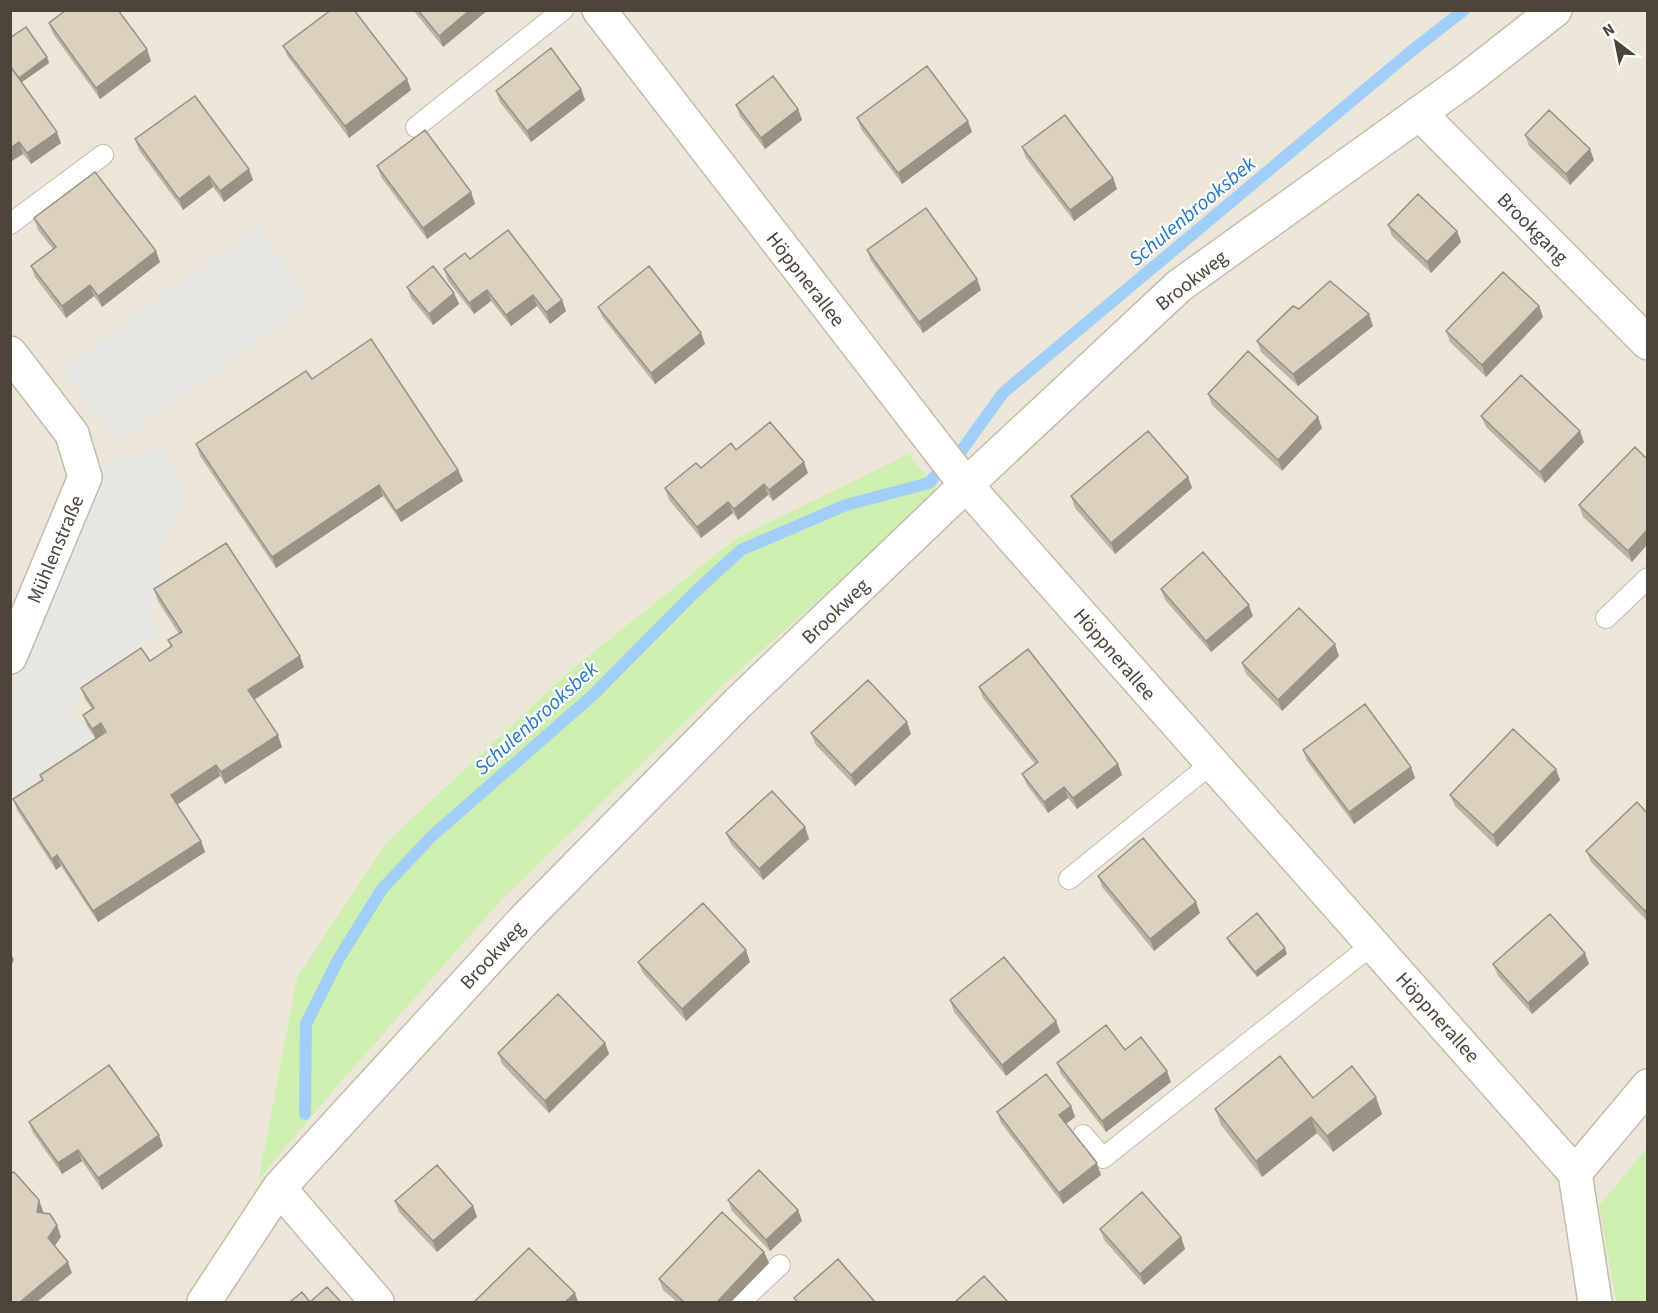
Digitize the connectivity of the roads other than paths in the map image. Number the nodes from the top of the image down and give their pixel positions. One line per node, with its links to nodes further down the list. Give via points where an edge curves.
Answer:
1 (563, 10): 5 (lane)
2 (599, 10): 10 (street, Höppnerallee)
3 (1555, 10): 4 (street, Brookweg)
4 (1419, 113): 8 (street, Brookgang); 10 (street, Brookweg, via 1179,286)
5 (416, 127)
6 (103, 155): 7 (lane)
7 (10, 224)
8 (1647, 343)
9 (10, 353): 13 (street, Mühlenstraße, via 72,434 85,477)
10 (966, 485): 14 (street, Höppnerallee); 20 (street, Brookweg, via 738,704 524,920)
11 (1647, 578): 12 (lane)
12 (1606, 618)
13 (10, 657)
14 (1212, 763): 15 (lane); 16 (street, Höppnerallee)
15 (1069, 879)
16 (1373, 944): 18 (lane, via 1103,1158); 19 (street, Höppnerallee)
17 (1647, 1086): 19 (street)
18 (1083, 1135)
19 (1575, 1173): 25 (street)
20 (279, 1188): 22 (street, Brookweg); 23 (street)
21 (780, 1265): 24 (lane)
22 (204, 1302)
23 (377, 1302)
24 (740, 1302)
25 (1595, 1302)

